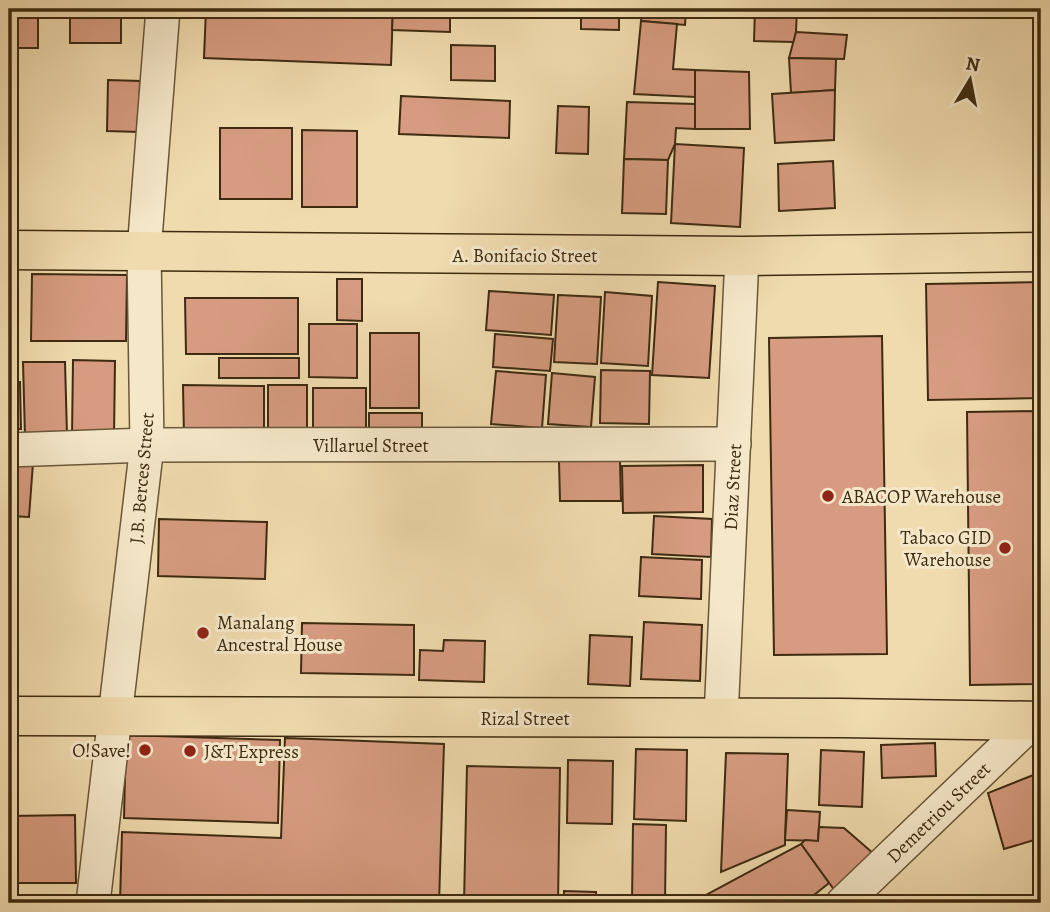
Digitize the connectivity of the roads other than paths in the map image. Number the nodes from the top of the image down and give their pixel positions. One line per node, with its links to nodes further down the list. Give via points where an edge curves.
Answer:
1 (163, 9): 3 (street, J.B. Berces Street)
2 (9, 250): 3 (main road, A. Bonifacio Street)
3 (144, 251): 5 (main road, A. Bonifacio Street); 7 (street, J.B. Berces Street)
4 (1041, 252): 5 (main road, A. Bonifacio Street)
5 (741, 256): 6 (street, Diaz Street)
6 (734, 444): 7 (street, Villaruel Street); 11 (street, Diaz Street)
7 (147, 445): 8 (street, Villaruel Street); 10 (street, J.B. Berces Street)
8 (9, 450)
9 (9, 716): 10 (main road, Rizal Street)
10 (115, 716): 11 (main road, Rizal Street); 13 (street, J.B. Berces Street)
11 (721, 718): 12 (main road, Rizal Street)
12 (1037, 721): 14 (street, Demetriou Street)
13 (93, 903)
14 (843, 903)

